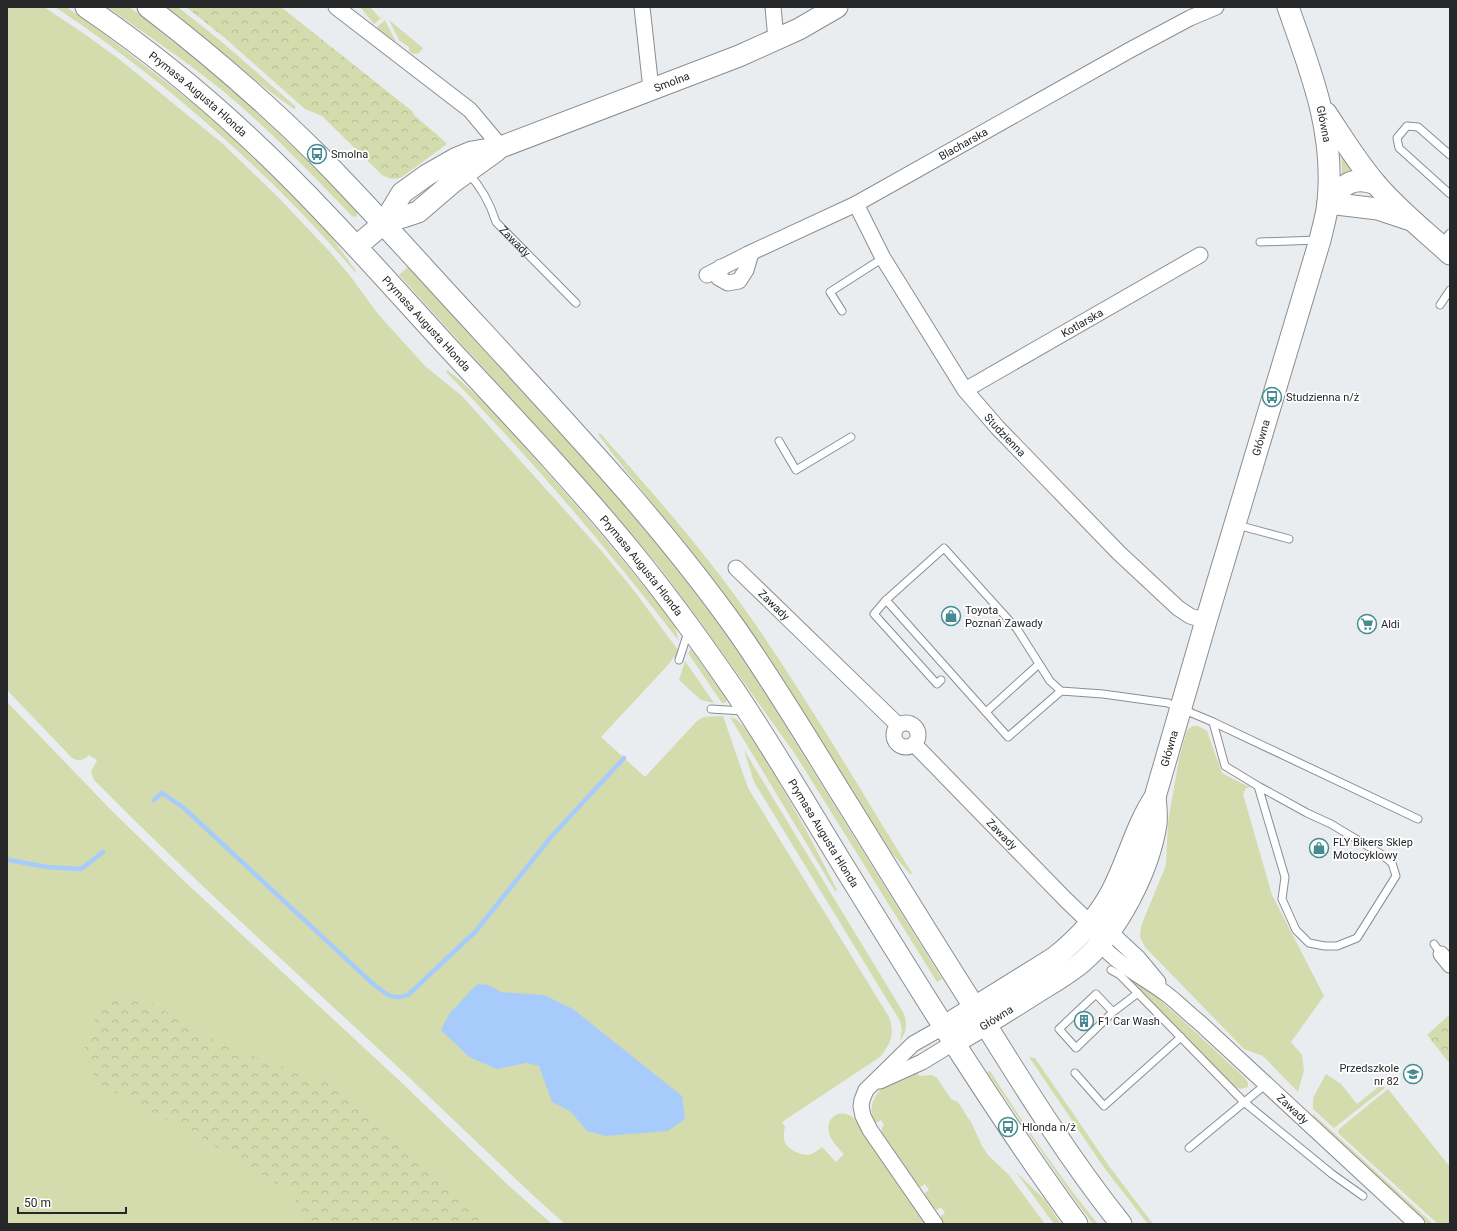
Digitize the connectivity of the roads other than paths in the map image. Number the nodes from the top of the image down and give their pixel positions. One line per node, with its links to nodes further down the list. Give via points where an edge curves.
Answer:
1 (86, 7): 24 (main road, Prymasa Augusta Hlonda, via 158,60 218,110 292,179)
2 (148, 7): 20 (main road, via 241,83 317,154)
3 (336, 7): 12 (street, via 470,110)
4 (773, 7): 9 (street)
5 (837, 7): 9 (main road, Smolna)
6 (1216, 7): 18 (street, Blacharska, via 1130,50)
7 (1288, 7): 11 (main road, Główna)
8 (643, 8): 10 (street)
9 (776, 39): 10 (main road, Smolna, via 739,56)
10 (651, 89): 12 (main road, Smolna)
11 (1322, 108): 15 (main road); 17 (main road, Główna, via 1329,160)
12 (501, 146): 14 (main road, Smolna); 20 (main road, Smolna, via 472,152 427,174 402,193)
13 (1450, 155): 16 (lane, via 1418,127 1407,126 1397,138 1399,148)
14 (467, 172): 20 (main road, Smolna, via 418,212); 31 (lane, Zawady, via 476,181 490,204 496,222)
15 (1376, 184): 17 (main road, via 1362,180 1346,184); 19 (main road)
16 (1450, 194)
17 (1328, 203): 19 (main road, via 1378,209); 21 (main road, Główna)
18 (856, 204): 25 (street, Blacharska); 27 (street, Studzienna)
19 (1412, 220): 23 (main road)
20 (384, 223): 24 (main road, Smolna); 61 (main road, via 644,510 703,585 792,715)
21 (1320, 240): 22 (lane); 37 (main road, Główna)
22 (1260, 242)
23 (1447, 244)
24 (357, 246): 42 (main road, Prymasa Augusta Hlonda, via 592,505)
25 (751, 253): 28 (street, Blacharska); 28 (street, via 739,282 728,283 719,278)
26 (1200, 255): 34 (street, Kotlarska)
27 (883, 258): 33 (lane, via 830,292); 34 (street, Studzienna)
28 (721, 267): 29 (street, Blacharska)
29 (707, 275)
30 (1450, 290): 32 (lane)
31 (576, 303)
32 (1440, 305)
33 (842, 311)
34 (965, 390): 41 (street, Studzienna, via 997,427 1119,553 1178,608 1190,616)
35 (851, 437): 36 (lane, via 796,470)
36 (778, 441)
37 (1235, 525): 38 (lane); 41 (main road, Główna)
38 (1289, 539)
39 (736, 568): 55 (street, Zawady, via 898,725 894,734 897,743 906,747 914,744)
40 (886, 600): 44 (lane, via 944,548 1017,629); 45 (lane, via 874,614 937,684); 50 (lane)
41 (1206, 621): 47 (main road, Główna)
42 (690, 627): 43 (lane); 49 (main road, Prymasa Augusta Hlonda)
43 (679, 660)
44 (1039, 664): 46 (lane, via 1050,681); 50 (lane)
45 (941, 680)
46 (1061, 691): 47 (lane, via 1156,700); 50 (lane, via 1008,737)
47 (1180, 708): 51 (lane); 53 (main road, Główna)
48 (711, 709): 49 (lane)
49 (748, 712): 62 (main road, Prymasa Augusta Hlonda)
50 (986, 712)
51 (1213, 722): 52 (lane, via 1225,766); 54 (lane)
52 (1258, 786): 52 (lane, via 1285,877 1282,899 1296,930 1309,943 1325,946 1337,946 1357,938 1396,876 1392,863 1331,824)
53 (1155, 797): 55 (main road, Główna, via 1140,822 1112,890); 56 (main road, Główna, via 1156,824 1144,868 1125,908)
54 (1418, 819)
55 (1091, 924): 56 (street, Zawady); 61 (main road, Główna, via 1069,946)
56 (1105, 938): 57 (street, Zawady); 59 (street, Zawady, via 1138,958); 61 (main road, Główna, via 1074,968)
57 (1118, 970): 58 (lane); 59 (street, Zawady)
58 (1138, 994): 60 (lane); 63 (lane)
59 (1168, 996): 66 (street, Zawady)
60 (1113, 1012): 60 (lane, via 1096,994 1059,1029 1076,1048)
61 (980, 1016): 62 (main road); 72 (main road, via 1046,1120)
62 (948, 1035): 65 (street, via 922,1062); 65 (street, via 913,1044); 71 (main road, Prymasa Augusta Hlonda, via 1040,1174)
63 (1181, 1037): 64 (lane, via 1104,1106); 67 (lane)
64 (1075, 1073)
65 (870, 1085): 70 (street, via 862,1100 865,1122)
66 (1265, 1085): 67 (lane); 73 (street, Zawady)
67 (1244, 1102): 68 (lane); 69 (lane)
68 (1189, 1148)
69 (1363, 1196)
70 (935, 1224)
71 (1077, 1224)
72 (1121, 1224)
73 (1417, 1224)

